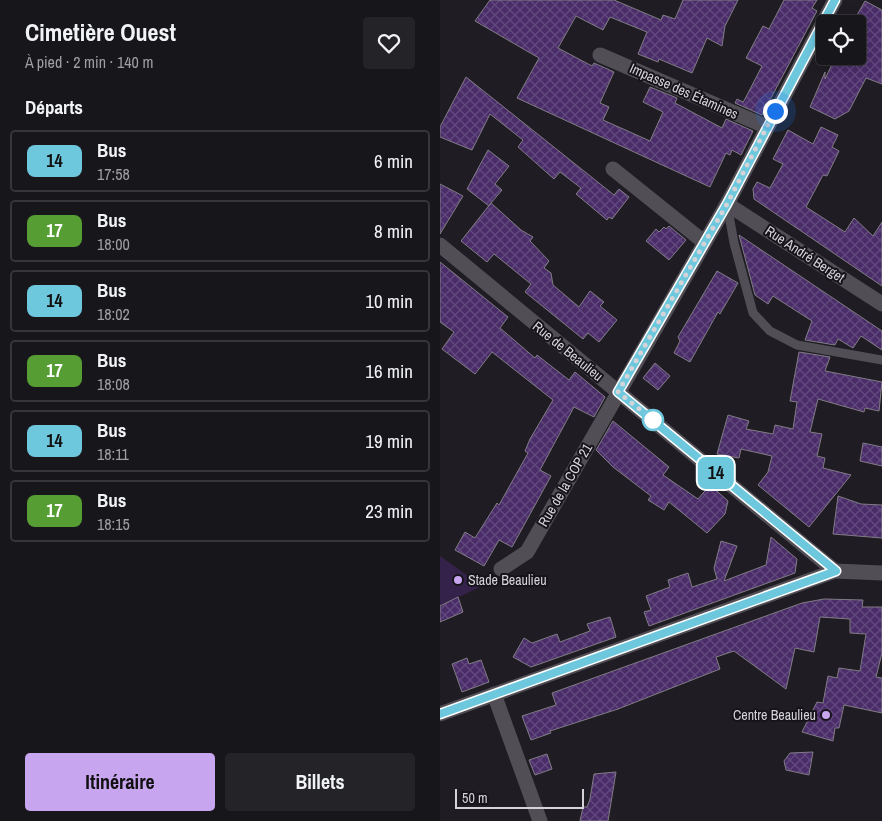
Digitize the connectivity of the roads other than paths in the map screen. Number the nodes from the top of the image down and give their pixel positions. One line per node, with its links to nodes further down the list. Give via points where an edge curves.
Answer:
1 (835, 0): 3 (street, Rue de la COP 21)
2 (600, 54): 3 (street, Impasse des Étamines)
3 (767, 127): 5 (street, Rue de la COP 21)
4 (613, 169): 6 (street)
5 (727, 204): 6 (street, Rue de la COP 21); 8 (street, Rue André Berget); 9 (lane, via 734,243 754,313 770,331 797,345)
6 (704, 242): 10 (street, Rue de la COP 21)
7 (440, 245): 10 (street, Rue de Beaulieu)
8 (882, 304)
9 (882, 360)
10 (618, 392): 11 (street, Rue de la COP 21, via 527,552); 12 (street, Rue de Beaulieu)
11 (501, 569)
12 (836, 571): 13 (street); 14 (street)
13 (882, 572)
14 (494, 694): 15 (street); 16 (street)
15 (440, 714)
16 (540, 821)

